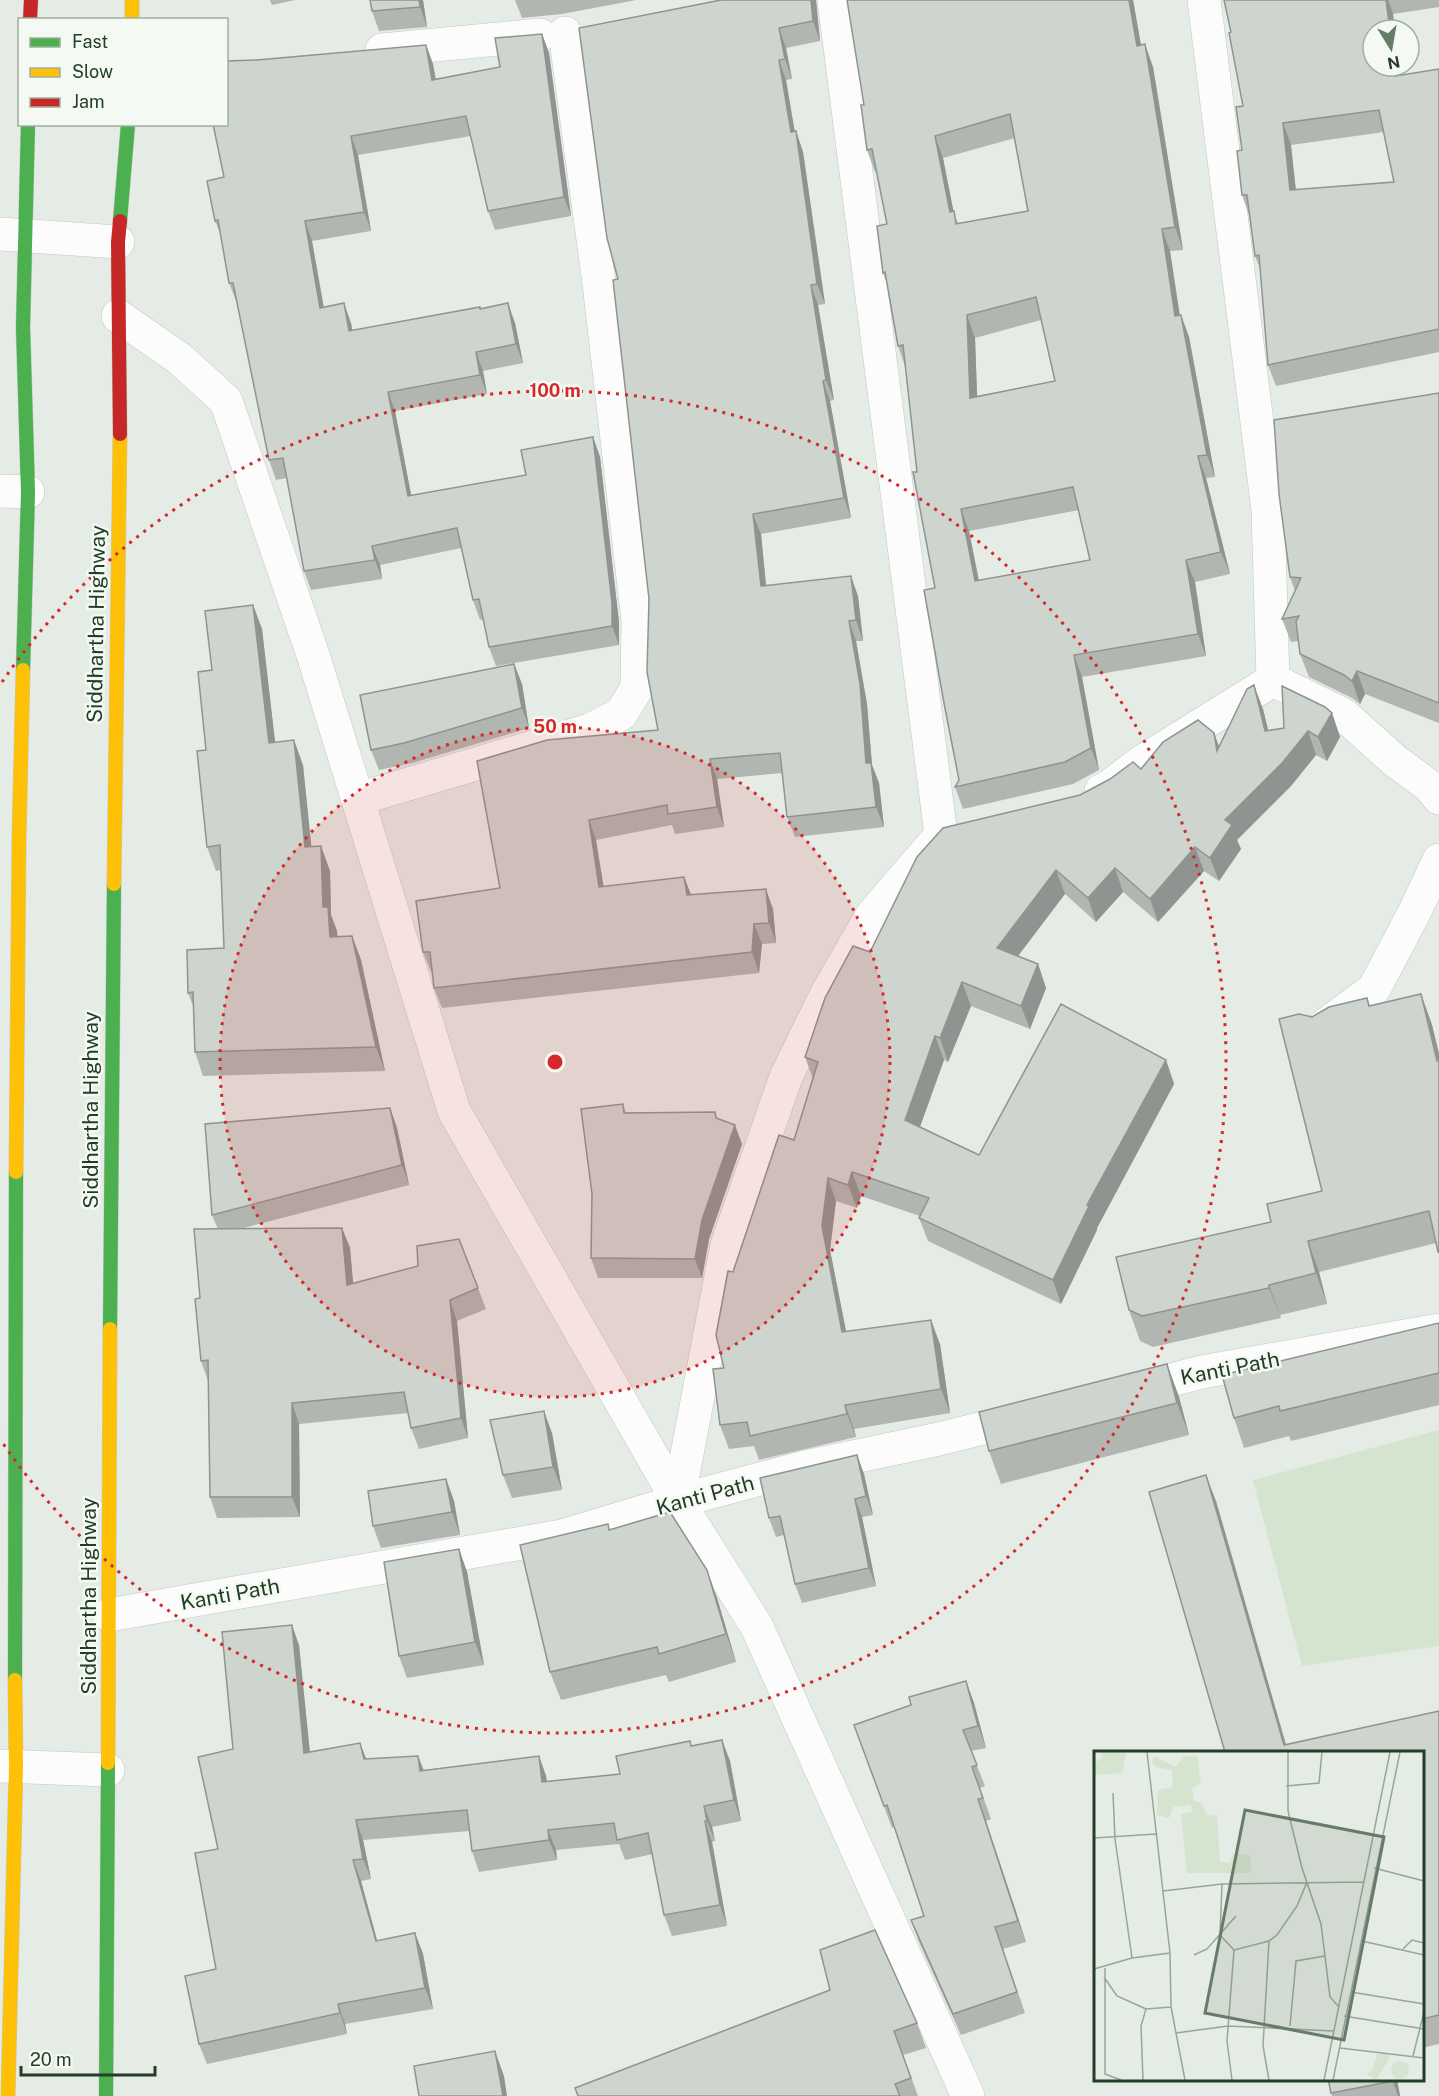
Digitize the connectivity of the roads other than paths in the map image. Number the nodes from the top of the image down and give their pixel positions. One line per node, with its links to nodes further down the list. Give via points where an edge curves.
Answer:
1 (31, 0): 5 (highway)
2 (132, 0): 6 (highway)
3 (834, 0): 26 (street, via 956,831 872,915 826,995 786,1077 727,1245)
4 (1204, 0): 16 (street, via 1268,510)
5 (30, 18)
6 (132, 18)
7 (599, 26): 8 (street)
8 (566, 33): 9 (street); 18 (street, via 638,621 637,688 621,714 590,730)
9 (355, 52)
10 (28, 126): 12 (highway)
11 (128, 126): 13 (highway, Siddhartha Highway)
12 (12, 235): 13 (street); 15 (highway, via 23,327)
13 (118, 242): 14 (highway, Siddhartha Highway)
14 (118, 316): 18 (street, via 180,359 226,401); 27 (highway, Siddhartha Highway, via 120,496 113,853)
15 (14, 491): 21 (highway, via 19,839)
16 (1273, 680): 17 (street, via 1344,715); 19 (street, via 1110,786)
17 (1439, 798)
18 (358, 799): 26 (street, via 454,1111)
19 (1070, 805)
20 (1439, 860): 22 (street, via 1374,989)
21 (9, 1024): 28 (highway, via 14,1625)
22 (1320, 1029)
23 (1439, 1330): 24 (street, Kanti Path, via 1202,1372)
24 (1099, 1398)
25 (1054, 1410): 26 (street, Kanti Path, via 801,1468)
26 (678, 1501): 27 (street, Kanti Path, via 562,1536); 32 (street, via 757,1627)
27 (109, 1615): 29 (highway, Siddhartha Highway)
28 (8, 1766): 29 (street); 30 (highway)
29 (108, 1770): 31 (highway, Siddhartha Highway)
30 (8, 2096)
31 (106, 2096)
32 (968, 2096)

